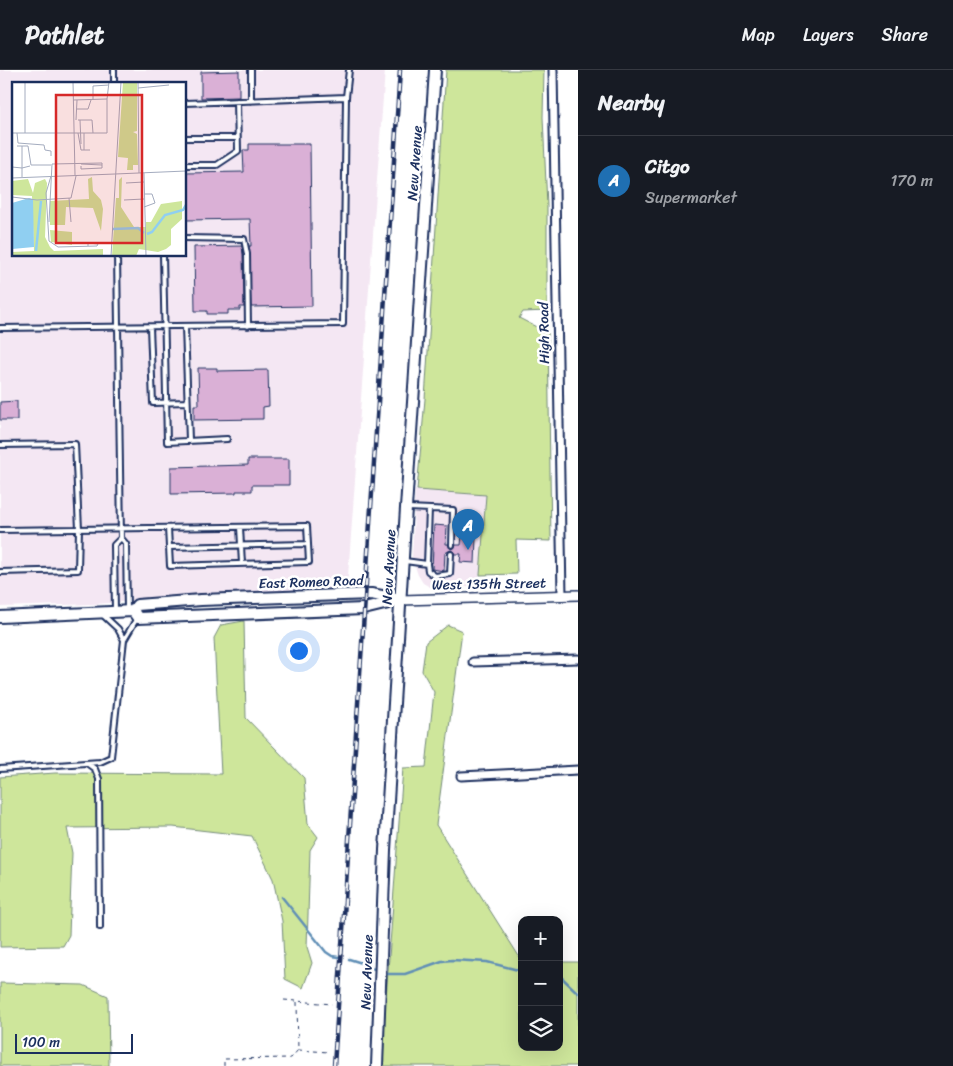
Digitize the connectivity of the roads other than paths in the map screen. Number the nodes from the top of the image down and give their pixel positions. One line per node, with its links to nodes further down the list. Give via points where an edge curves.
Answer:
1 (251, 70): 7 (lane)
2 (349, 70): 5 (lane)
3 (435, 70): 26 (main road, New Avenue)
4 (553, 70): 44 (street, High Road)
5 (346, 97): 7 (lane); 15 (lane, via 343,324)
6 (237, 101): 7 (lane); 8 (lane); 10 (lane)
7 (251, 101)
8 (186, 104)
9 (186, 138): 10 (lane)
10 (237, 138): 11 (lane, via 238,151 217,165)
11 (186, 165)
12 (186, 238): 15 (lane, via 244,239)
13 (117, 256): 20 (lane)
14 (163, 256): 17 (lane)
15 (248, 326): 18 (lane)
16 (150, 327): 17 (lane); 20 (lane); 21 (lane, via 152,403)
17 (164, 327): 18 (lane); 21 (lane)
18 (185, 327): 22 (lane)
19 (0, 328): 20 (lane)
20 (118, 328): 29 (lane)
21 (167, 402): 22 (lane); 24 (lane, via 167,442)
22 (187, 402): 24 (lane)
23 (227, 439): 24 (lane)
24 (189, 440)
25 (0, 445): 31 (lane, via 75,444)
26 (406, 508): 27 (lane); 39 (main road, New Avenue)
27 (429, 509): 36 (lane, via 453,510); 41 (lane)
28 (240, 527): 30 (lane); 34 (lane, via 307,526); 35 (lane)
29 (120, 528): 30 (lane); 31 (lane); 33 (lane)
30 (168, 528): 37 (lane)
31 (79, 529): 32 (lane); 42 (lane, via 78,570)
32 (0, 530)
33 (120, 538): 46 (lane, via 114,545); 48 (lane, via 126,544)
34 (307, 544): 35 (lane); 40 (lane, via 309,562)
35 (241, 545): 37 (lane); 40 (lane)
36 (452, 545)
37 (169, 546): 40 (lane, via 170,566)
38 (451, 554): 41 (lane, via 450,574 435,576 428,571)
39 (403, 561): 41 (lane); 45 (main road, New Avenue)
40 (242, 564)
41 (426, 564)
42 (0, 572)
43 (578, 595): 44 (street, West 135th Street)
44 (562, 596): 45 (street, West 135th Street)
45 (401, 600): 48 (main road, East Romeo Road, via 370,609); 48 (main road, East Romeo Road, via 371,594 237,599 137,605); 58 (main road, New Avenue, via 385,850)
46 (115, 612): 47 (main road, East Romeo Road); 48 (main road, East Romeo Road)
47 (100, 613): 49 (main road, East Romeo Road); 50 (lane)
48 (132, 614): 50 (lane)
49 (0, 617)
50 (124, 640): 53 (lane, via 111,756 100,762)
51 (578, 659): 52 (street)
52 (473, 662)
53 (86, 763): 54 (lane); 57 (lane, via 95,769 99,780)
54 (0, 768)
55 (578, 770): 56 (street)
56 (461, 776)
57 (100, 927)
58 (377, 1066)

